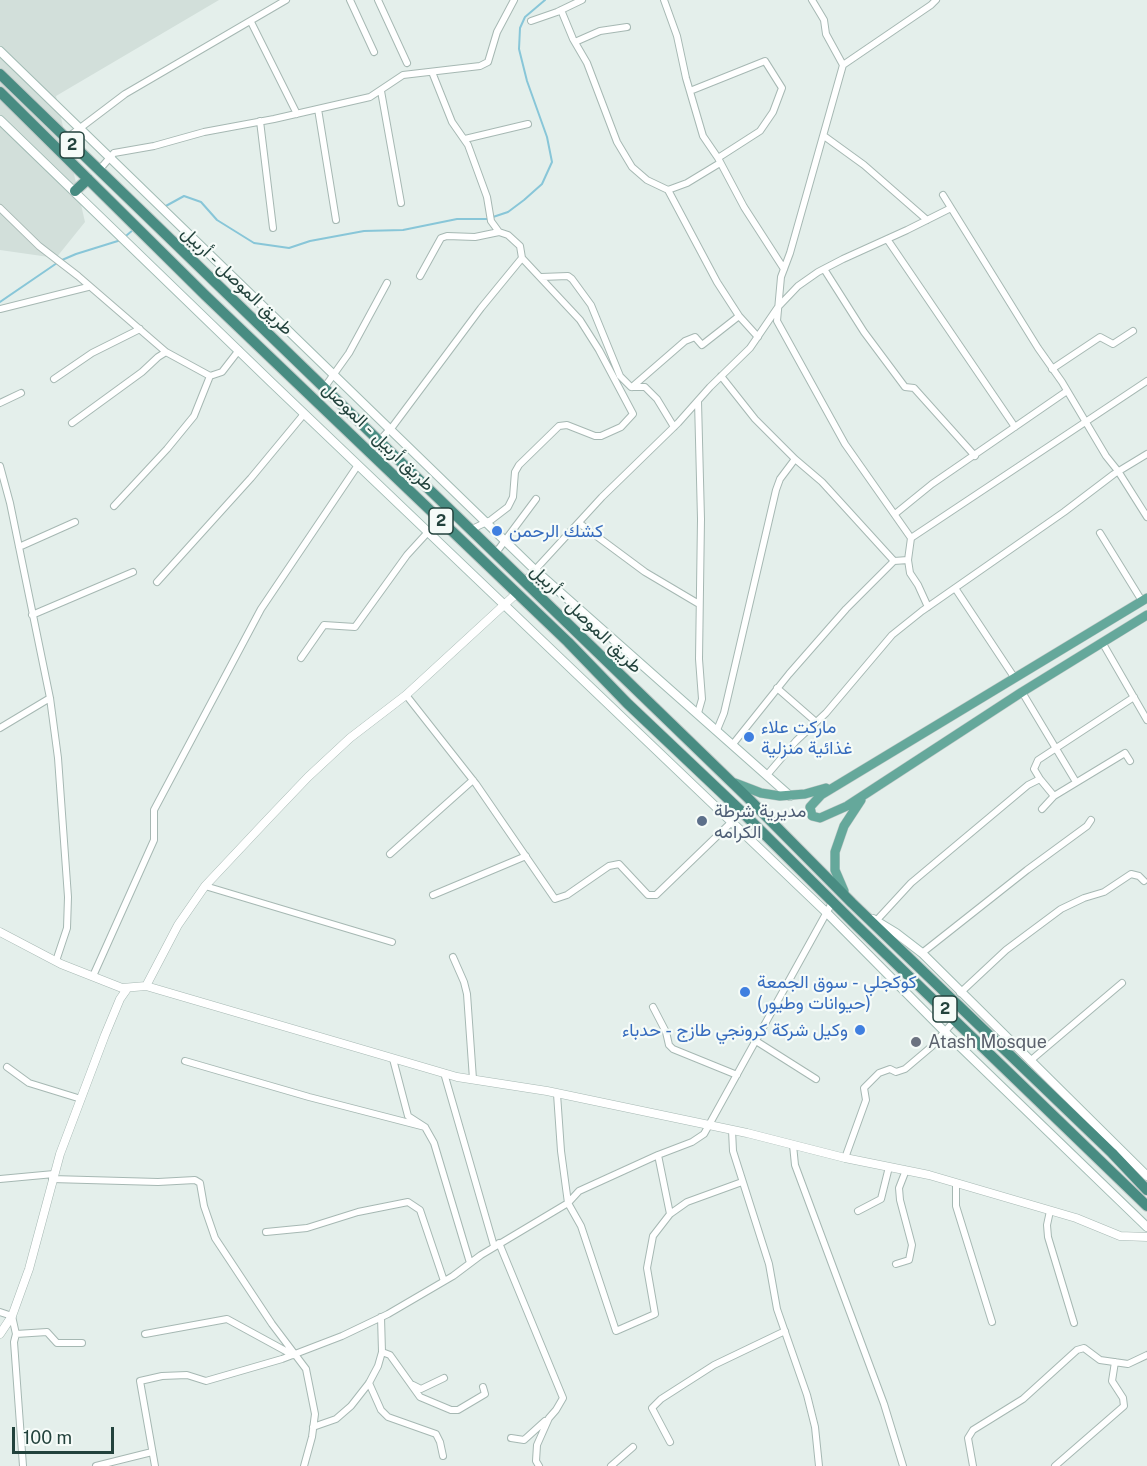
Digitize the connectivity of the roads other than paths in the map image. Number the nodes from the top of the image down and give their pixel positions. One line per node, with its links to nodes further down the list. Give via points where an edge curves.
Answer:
1 (286, 0): 11 (street)
2 (350, 0): 15 (street)
3 (378, 0): 16 (street)
4 (514, 0): 18 (street, via 497,32 488,62)
5 (582, 0): 9 (street)
6 (664, 0): 21 (street)
7 (812, 0): 17 (street)
8 (936, 0): 17 (street)
9 (561, 10): 10 (street); 13 (street)
10 (531, 21)
11 (251, 22): 24 (street); 28 (street, via 125,94)
12 (627, 27): 13 (street, via 600,31)
13 (575, 42): 36 (street, via 617,142 632,167 646,180)
14 (0, 51): 28 (main road)
15 (374, 52)
16 (406, 63)
17 (843, 65): 29 (street)
18 (432, 72): 20 (street, via 404,75); 31 (street, via 452,122)
19 (0, 74): 30 (highway, طريق الموصل - أربيل / 2)
20 (381, 90): 23 (street, via 370,97); 39 (street)
21 (690, 91): 33 (street, via 703,136); 33 (street, via 765,61 783,88 760,131)
22 (0, 92): 35 (highway, طريق أربيل - الموصل / 2)
23 (318, 109): 24 (street); 42 (street)
24 (297, 114): 26 (street)
25 (0, 120): 37 (main road)
26 (260, 121): 32 (street); 44 (street)
27 (528, 124): 31 (street)
28 (81, 129): 30 (street); 32 (main road)
29 (824, 136): 43 (street); 48 (street)
30 (66, 139): 34 (highway, طريق الموصل - أربيل / 2)
31 (465, 139): 45 (street, via 487,197 491,221)
32 (110, 157): 34 (street); 63 (main road)
33 (719, 160): 36 (street, via 687,183); 48 (street)
34 (99, 170): 69 (highway, طريق الموصل - أربيل / 2)
35 (88, 179): 37 (highway); 108 (highway, طريق أربيل - الموصل / 2)
36 (668, 190): 56 (street)
37 (75, 191): 60 (main road)
38 (943, 195): 41 (street)
39 (401, 203)
40 (0, 208): 53 (street)
41 (951, 208): 43 (street); 62 (street)
42 (336, 220)
43 (927, 220): 46 (street)
44 (273, 228)
45 (499, 232): 47 (street, via 515,240); 50 (street, via 441,238)
46 (886, 239): 49 (street); 78 (street)
47 (522, 258): 51 (street); 79 (street)
48 (784, 269): 54 (street)
49 (824, 269): 54 (street, via 798,286); 82 (street, via 905,387 914,388)
50 (420, 276)
51 (541, 277): 68 (street, via 573,279 591,305 620,376); 92 (street, via 580,320 633,414 621,427 600,436 559,426 519,465 508,507)
52 (387, 283): 63 (street)
53 (88, 287): 55 (street); 57 (street)
54 (778, 307): 59 (street); 89 (street, via 777,321 824,409)
55 (0, 309)
56 (739, 316): 59 (street); 68 (street, via 702,345 695,337 685,341)
57 (140, 329): 61 (street); 66 (street, via 92,353)
58 (1133, 331): 62 (street, via 1113,345 1100,337)
59 (758, 337): 65 (street)
60 (239, 350): 64 (street, via 222,372); 74 (main road)
61 (166, 352): 64 (street); 76 (street)
62 (1053, 369): 70 (street)
63 (334, 374): 69 (street); 79 (main road)
64 (210, 376): 88 (street, via 194,416)
65 (721, 376): 72 (street); 83 (street, via 755,419)
66 (54, 379)
67 (1147, 381): 75 (street)
68 (631, 387): 77 (street, via 645,387)
69 (323, 388): 80 (highway, طريق الموصل - أربيل / 2)
70 (1067, 391): 75 (street); 78 (street)
71 (21, 393): 73 (street)
72 (698, 400): 77 (street); 110 (street)
73 (0, 404)
74 (304, 414): 84 (main road); 105 (street)
75 (1087, 422): 86 (street); 97 (street)
76 (72, 423)
77 (674, 427): 93 (street)
78 (1015, 427): 82 (street)
79 (391, 429): 80 (street); 92 (main road)
80 (378, 441): 94 (highway, طريق الموصل - أربيل / 2)
81 (1147, 454): 86 (street)
82 (975, 456): 89 (street)
83 (795, 459): 102 (street, via 822,482); 127 (street, via 776,490)
84 (358, 465): 95 (main road); 159 (street, via 261,609 154,810 154,840)
85 (0, 466): 99 (street)
86 (1118, 471): 90 (street); 107 (street)
87 (536, 499): 98 (street)
88 (114, 506)
89 (895, 514): 97 (street)
90 (1147, 516)
91 (75, 522): 99 (street)
92 (486, 522): 94 (street); 98 (main road)
93 (579, 523): 103 (street); 110 (street, via 645,572)
94 (470, 530): 100 (highway, طريق الموصل - أربيل / 2)
95 (428, 532): 111 (main road); 116 (street, via 355,627 324,625)
96 (1100, 533): 109 (street)
97 (911, 538): 101 (street)
98 (505, 540): 100 (street); 103 (main road)
99 (19, 548): 113 (street)
100 (494, 554): 106 (highway, طريق الموصل - أربيل / 2)
101 (908, 560): 102 (street); 112 (street, via 910,573)
102 (894, 561): 118 (street)
103 (535, 570): 106 (street); 123 (main road)
104 (133, 572): 113 (street)
105 (157, 582)
106 (524, 582): 131 (highway, طريق الموصل - أربيل / 2)
107 (955, 588): 112 (street); 117 (street)
108 (517, 593): 111 (street); 141 (highway, طريق أربيل - الموصل / 2)
109 (1145, 599): 117 (main road)
110 (699, 604): 123 (street, via 702,699)
111 (505, 606): 120 (street); 143 (main road)
112 (928, 607): 125 (street, via 892,635)
113 (32, 615): 122 (street)
114 (1147, 615): 115 (main road)
115 (1102, 642): 119 (main road); 121 (street)
116 (301, 658)
117 (1014, 677): 136 (main road)
118 (777, 688): 125 (street); 128 (street)
119 (1022, 692): 129 (street); 137 (main road)
120 (406, 695): 134 (street); 147 (street, via 308,777)
121 (1134, 697): 124 (street); 129 (street)
122 (50, 698): 126 (street); 158 (street, via 68,897 67,928)
123 (698, 713): 127 (main road)
124 (1147, 720)
125 (816, 722): 132 (street)
126 (0, 728)
127 (717, 729): 128 (main road)
128 (733, 744): 132 (main road)
129 (1055, 747): 133 (street, via 1038,760 1034,769); 135 (street)
130 (1130, 760): 135 (street, via 1125,753)
131 (719, 772): 138 (main road, via 752,790); 150 (highway, طريق الموصل - أربيل / 2)
132 (767, 775): 138 (main road)
133 (1040, 779): 139 (street); 153 (street, via 911,883)
134 (473, 780): 144 (street); 145 (street)
135 (1076, 782): 139 (street)
136 (840, 783): 137 (main road, via 812,803 812,816 825,817); 138 (main road)
137 (869, 792): 150 (main road, via 849,817 835,852 837,879)
138 (790, 796)
139 (1054, 796): 140 (street)
140 (1042, 809)
141 (742, 812): 143 (street); 149 (highway, طريق أربيل - الموصل / 2)
142 (1090, 820): 156 (street)
143 (732, 824): 145 (street, via 656,895 648,895 619,864 555,898); 151 (main road)
144 (390, 854)
145 (526, 856): 148 (street)
146 (1144, 881): 163 (street, via 1131,874 1104,892 1061,909 1006,950)
147 (205, 886): 155 (street); 161 (street, via 178,925)
148 (433, 895)
149 (833, 901): 151 (street); 165 (highway, طريق أربيل - الموصل / 2)
150 (852, 903): 152 (highway, طريق الموصل - أربيل / 2)
151 (827, 914): 166 (main road); 167 (street)
152 (865, 915): 153 (main road); 182 (highway, طريق الموصل - أربيل / 2)
153 (876, 921): 156 (main road)
154 (0, 932): 158 (street)
155 (392, 942)
156 (922, 953): 163 (main road)
157 (453, 957): 174 (street, via 467,994)
158 (56, 961): 159 (street)
159 (93, 976): 162 (street)
160 (1122, 983): 170 (street)
161 (146, 986): 162 (street); 168 (street)
162 (127, 989): 177 (street)
163 (960, 993): 170 (main road)
164 (652, 1007): 173 (street, via 673,1049)
165 (955, 1020): 166 (street); 185 (highway, طريق أربيل - الموصل / 2)
166 (945, 1032): 184 (street, via 904,1069 879,1073 864,1088 867,1100); 199 (main road)
167 (756, 1041): 173 (street); 175 (street)
168 (393, 1059): 172 (street); 179 (street, via 408,1116)
169 (184, 1061): 179 (street)
170 (1030, 1061): 188 (main road)
171 (7, 1067): 177 (street, via 29,1083)
172 (444, 1073): 174 (street); 202 (street)
173 (737, 1075): 178 (street)
174 (473, 1079): 176 (street)
175 (816, 1079)
176 (557, 1094): 178 (street); 194 (street)
177 (81, 1099): 189 (street)
178 (710, 1125): 180 (street); 183 (street, via 692,1142)
179 (425, 1127): 203 (street, via 434,1143)
180 (732, 1130): 181 (street); 191 (street)
181 (793, 1144): 184 (street); 238 (street, via 795,1166 884,1404)
182 (1112, 1153): 185 (highway); 193 (highway, طريق الموصل - أربيل / 2)
183 (658, 1155): 194 (street, via 579,1191); 198 (street)
184 (845, 1158): 186 (street)
185 (1104, 1164): 195 (highway, طريق أربيل - الموصل / 2)
186 (889, 1167): 187 (street); 196 (street, via 882,1198)
187 (906, 1170): 192 (street); 204 (street, via 899,1188 912,1245 909,1260)
188 (1147, 1176)
189 (53, 1177): 190 (street); 207 (street, via 29,1269); 217 (street, via 200,1183 215,1238)
190 (0, 1179)
191 (742, 1182): 198 (street, via 687,1202); 211 (street, via 769,1264)
192 (956, 1183): 197 (street); 209 (street, via 956,1206)
193 (1147, 1190)
194 (568, 1203): 198 (street, via 581,1226 616,1331 655,1314 647,1268 653,1236); 202 (street)
195 (1147, 1206)
196 (858, 1211)
197 (1050, 1211): 201 (street, via 1120,1236); 210 (street, via 1048,1237)
198 (670, 1214)
199 (1147, 1227)
200 (266, 1232): 205 (street, via 307,1228 408,1202 420,1210)
201 (1147, 1237)
202 (497, 1245): 203 (street); 224 (street, via 563,1398)
203 (470, 1263): 205 (street)
204 (896, 1264)
205 (444, 1281): 208 (street)
206 (0, 1312): 207 (street)
207 (12, 1316): 212 (street); 213 (street)
208 (381, 1317): 216 (street); 217 (street)
209 (992, 1322)
210 (1074, 1323)
211 (785, 1331): 227 (street, via 714,1365 661,1399 652,1408); 237 (street, via 810,1406)
212 (0, 1334)
213 (16, 1334): 215 (street, via 47,1332 57,1343); 231 (street)
214 (145, 1334): 217 (street, via 227,1318)
215 (82, 1343)
216 (382, 1352): 221 (street); 222 (street, via 390,1355)
217 (295, 1354): 225 (street, via 306,1370 315,1414); 229 (street, via 206,1381 187,1375 140,1381)
218 (1147, 1355): 219 (street, via 1128,1364)
219 (1114, 1362): 239 (street, via 1100,1360 1084,1348 1077,1350 1023,1399 973,1430 968,1438); 240 (street, via 1112,1381 1124,1406)
220 (444, 1378): 222 (street, via 422,1389)
221 (369, 1383): 225 (street, via 336,1419); 230 (street, via 381,1410 395,1420 436,1434)
222 (412, 1385): 223 (street, via 420,1396 451,1410 485,1394)
223 (483, 1387)
224 (549, 1418): 226 (street, via 524,1440); 235 (street, via 537,1445)
225 (313, 1427): 234 (street)
226 (511, 1438)
227 (670, 1442)
228 (633, 1447): 236 (street)
229 (152, 1452): 232 (street); 233 (street)
230 (442, 1456)
231 (23, 1466)
232 (96, 1466)
233 (155, 1466)
234 (304, 1466)
235 (538, 1466)
236 (611, 1466)
237 (819, 1466)
238 (903, 1466)
239 (973, 1466)
240 (1055, 1466)

